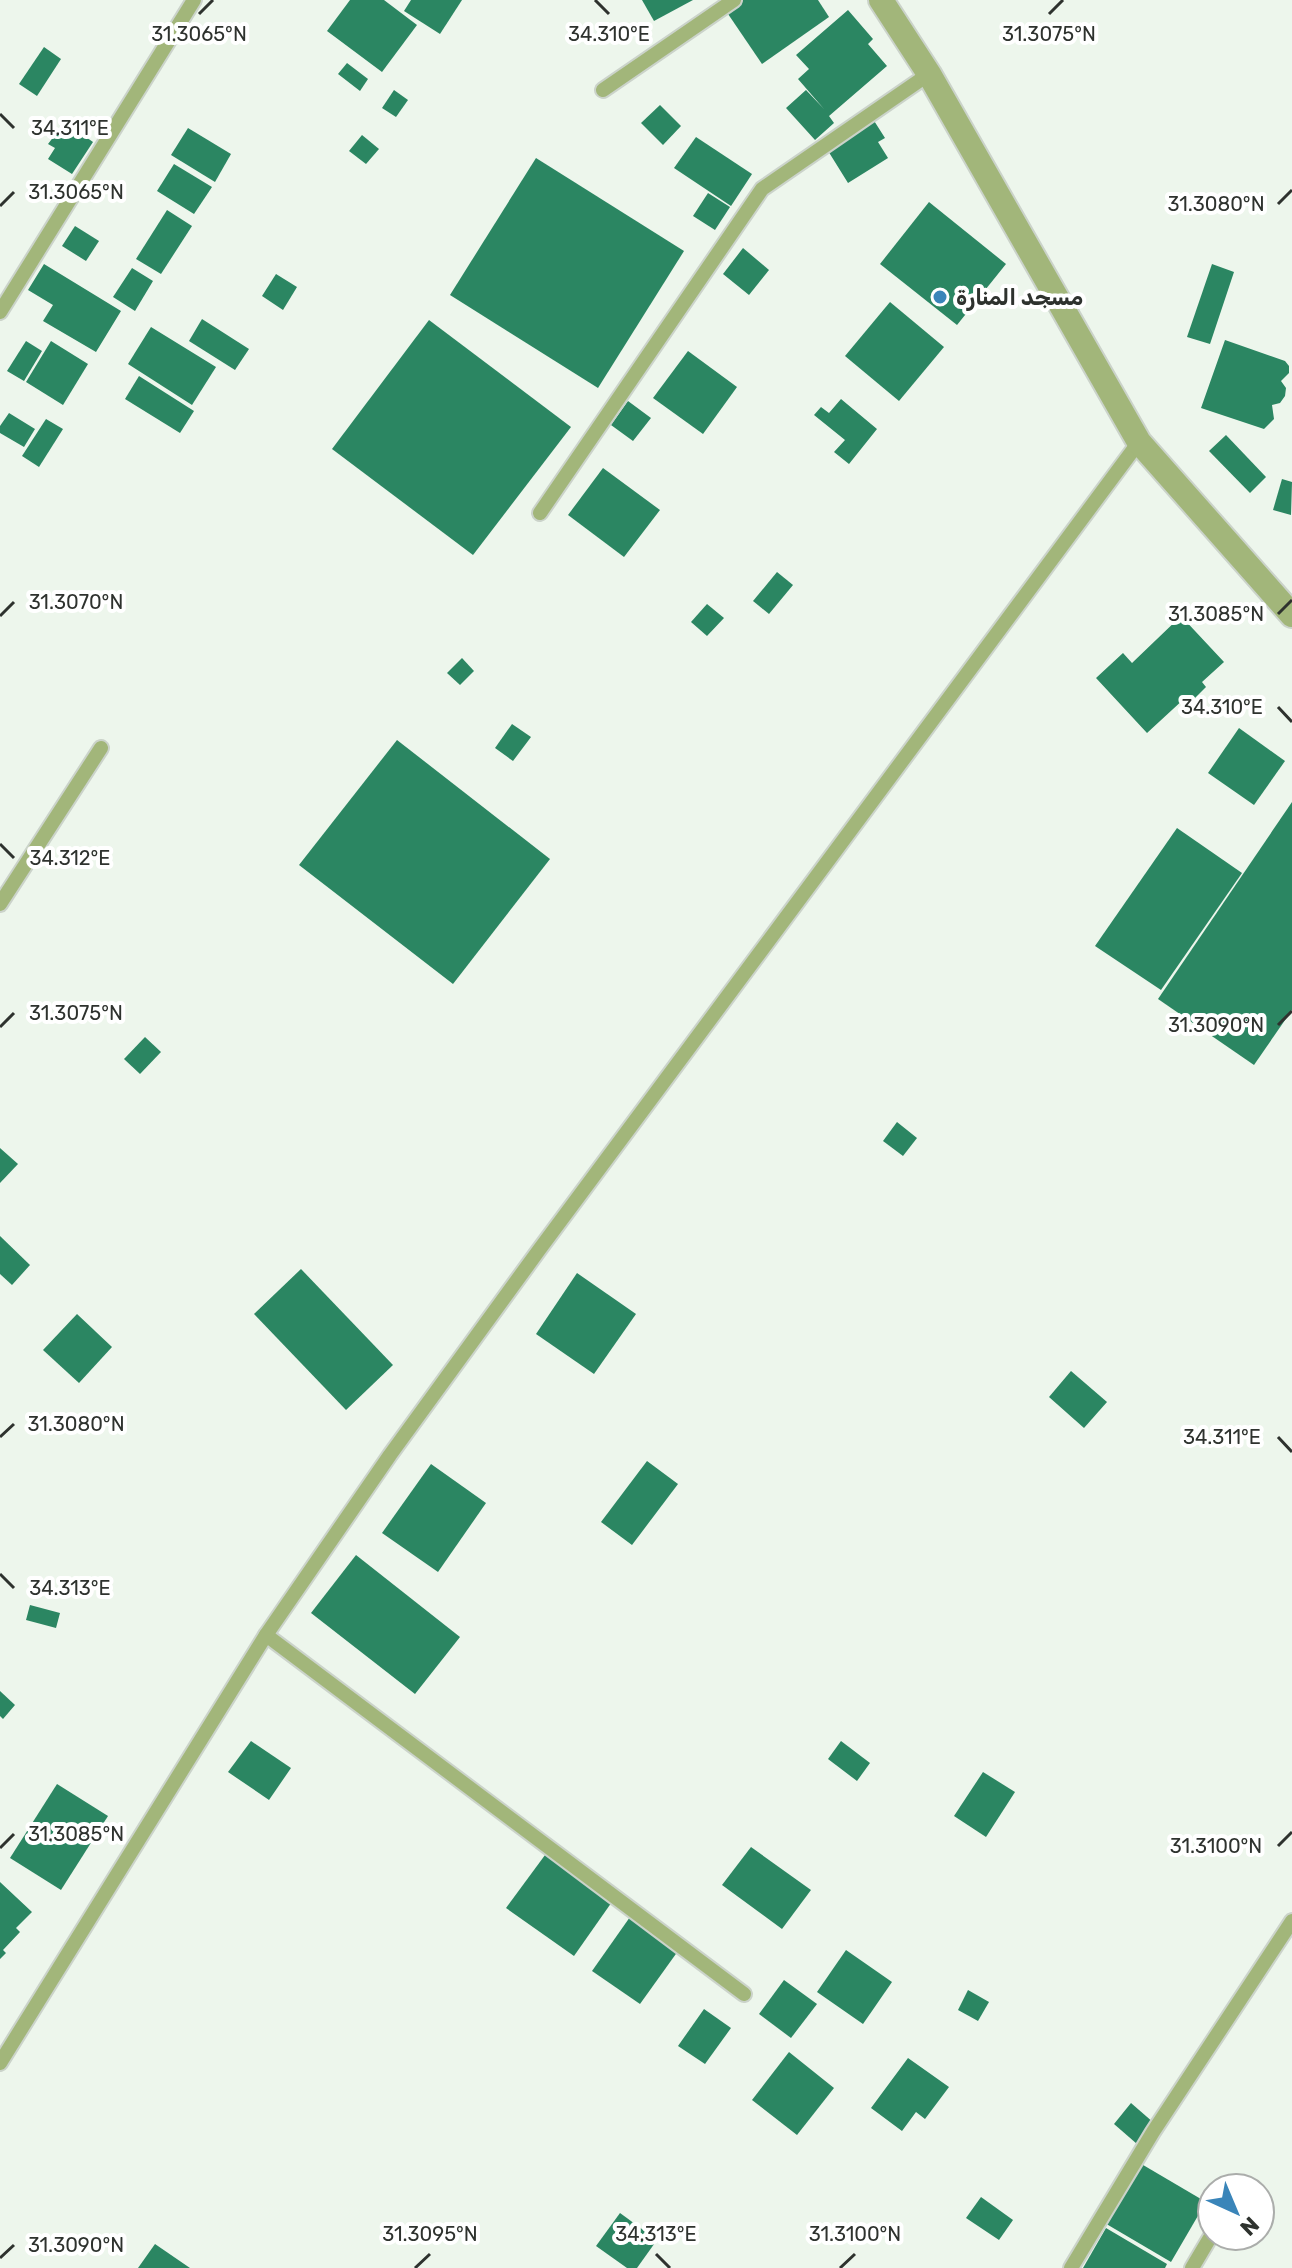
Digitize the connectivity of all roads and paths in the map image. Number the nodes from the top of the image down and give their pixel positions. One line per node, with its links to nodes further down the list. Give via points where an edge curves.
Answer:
1 (194, 0): 6 (lane)
2 (734, 0): 5 (lane)
3 (881, 0): 4 (street)
4 (929, 74): 7 (street); 8 (lane, via 762,189)
5 (603, 90)
6 (0, 312)
7 (1139, 442): 9 (street); 12 (lane, via 539,1250)
8 (540, 513)
9 (1292, 615)
10 (101, 748): 11 (lane)
11 (0, 904)
12 (266, 1635): 14 (lane); 15 (lane)
13 (1292, 1921): 16 (lane)
14 (744, 1994)
15 (0, 2063)
16 (1071, 2268)

